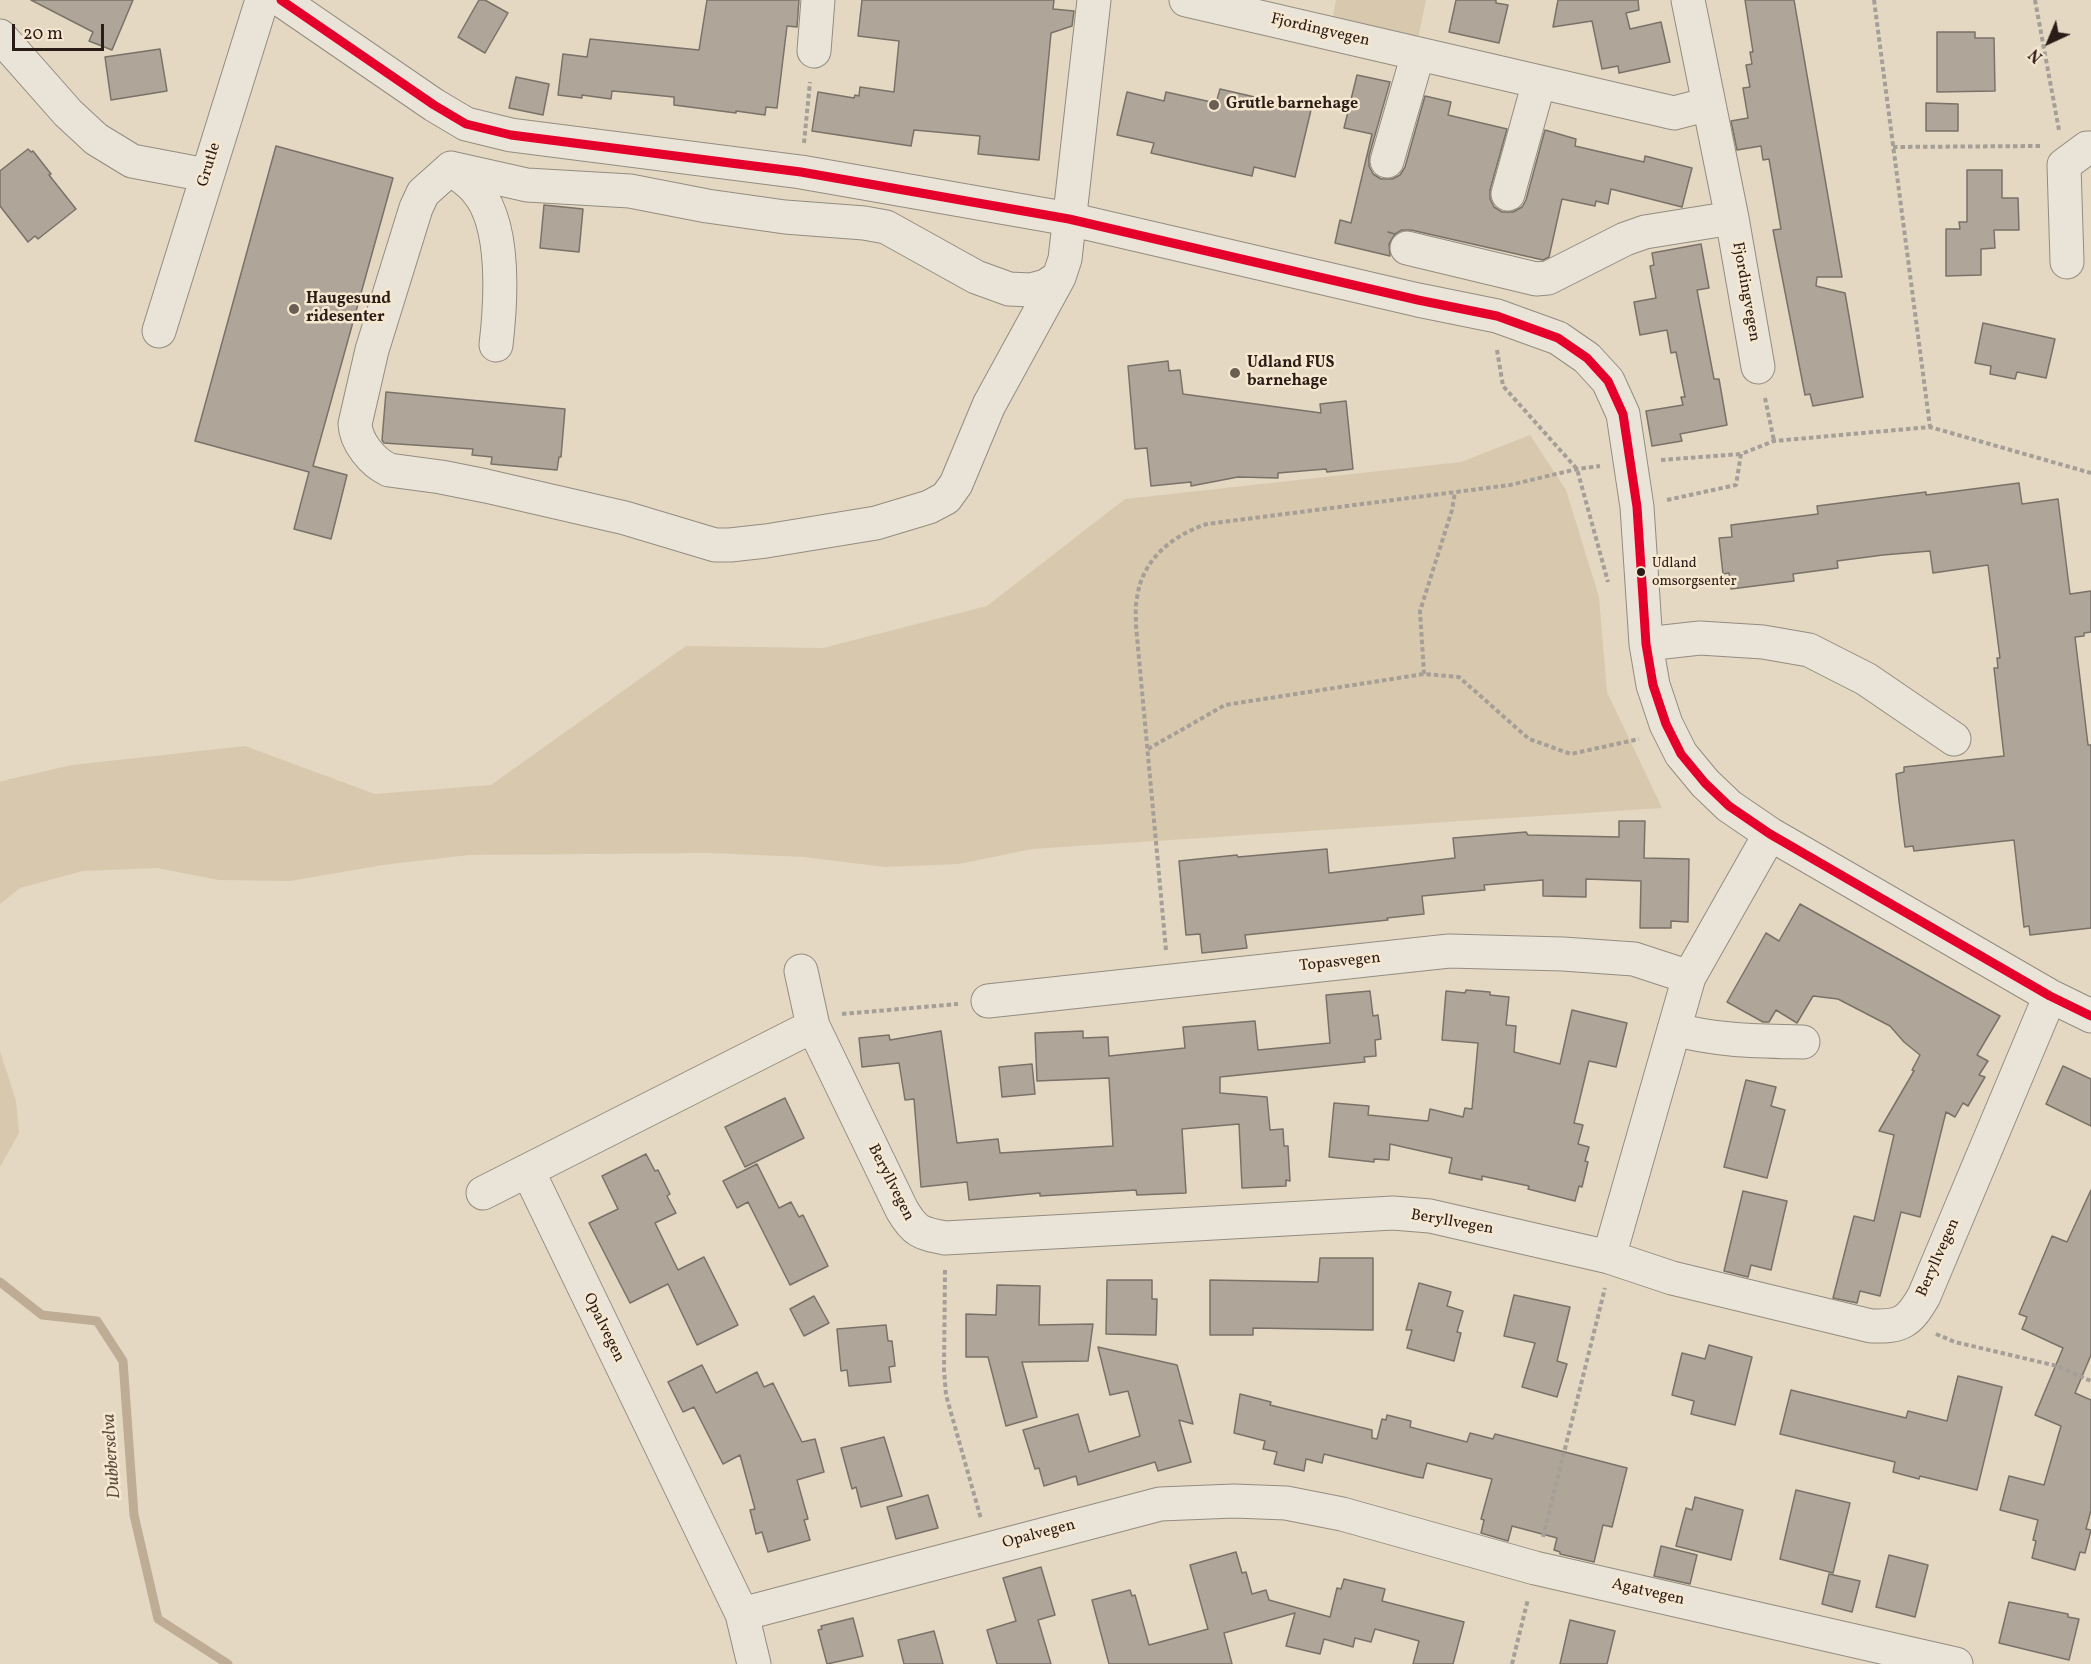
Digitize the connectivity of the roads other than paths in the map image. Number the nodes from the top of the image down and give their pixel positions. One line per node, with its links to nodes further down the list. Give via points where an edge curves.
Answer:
1 (262, 0): 16 (street, Grutle)
2 (281, 0): 12 (street)
3 (818, 0): 8 (street)
4 (1094, 0): 19 (street)
5 (1186, 0): 9 (street, Fjordingvegen)
6 (1688, 0): 11 (street, Fjordingvegen)
7 (0, 36): 16 (street, via 96,139 132,161)
8 (814, 51)
9 (1418, 54): 10 (street, Fjordingvegen); 14 (street)
10 (1539, 82): 11 (street, Fjordingvegen, via 1674,113); 17 (street)
11 (1709, 104): 18 (street, Fjordingvegen)
12 (466, 124): 15 (street); 19 (street, via 511,135 801,172)
13 (2076, 150): 21 (street, via 2064,165)
14 (1387, 161)
15 (451, 168): 22 (street, via 527,185 630,191 785,217 886,227 976,277 1009,289 1031,290); 22 (street, via 423,193 397,267 355,424 355,434 364,449 389,470 475,484 624,518 714,545 766,541 876,523 946,498 956,484 989,405); 24 (street, via 477,191 493,218 500,307)
16 (206, 175): 23 (street, Grutle)
17 (1508, 194)
18 (1732, 218): 20 (street, Fjordingvegen, via 1645,232 1555,277 1536,279); 25 (street, Fjordingvegen)
19 (1069, 219): 22 (street); 26 (street, via 1497,316 1558,338 1587,358 1608,381 1623,414 1637,507)
20 (1407, 248)
21 (2067, 262)
22 (1059, 277)
23 (159, 331)
24 (496, 345)
25 (1758, 367)
26 (1646, 644): 27 (street, via 1700,638 1809,650 1866,679); 28 (street, via 1653,685 1681,754 1729,806)
27 (1953, 739)
28 (1770, 834): 30 (street); 31 (street)
29 (801, 971): 34 (street, Beryllvegen)
30 (1689, 977): 32 (street, Topasvegen, via 1634,960 1449,951); 35 (street)
31 (2050, 996): 33 (street); 39 (street, Beryllvegen, via 1924,1296 1904,1322 1889,1327 1871,1326 1671,1278)
32 (988, 1001)
33 (2091, 1016)
34 (813, 1026): 37 (street); 39 (street, Beryllvegen, via 902,1210 912,1227 928,1235 945,1239 1393,1214 1430,1216)
35 (1674, 1029): 36 (street, via 1732,1040); 39 (street)
36 (1803, 1042)
37 (528, 1171): 38 (street); 41 (street, Opalvegen)
38 (483, 1193)
39 (1609, 1257)
40 (1342, 1514): 41 (street, Opalvegen, via 1286,1503 1160,1503); 43 (street, Agatvegen, via 1535,1568)
41 (742, 1614): 42 (street, Opalvegen)
42 (754, 1664)
43 (1956, 1664)

